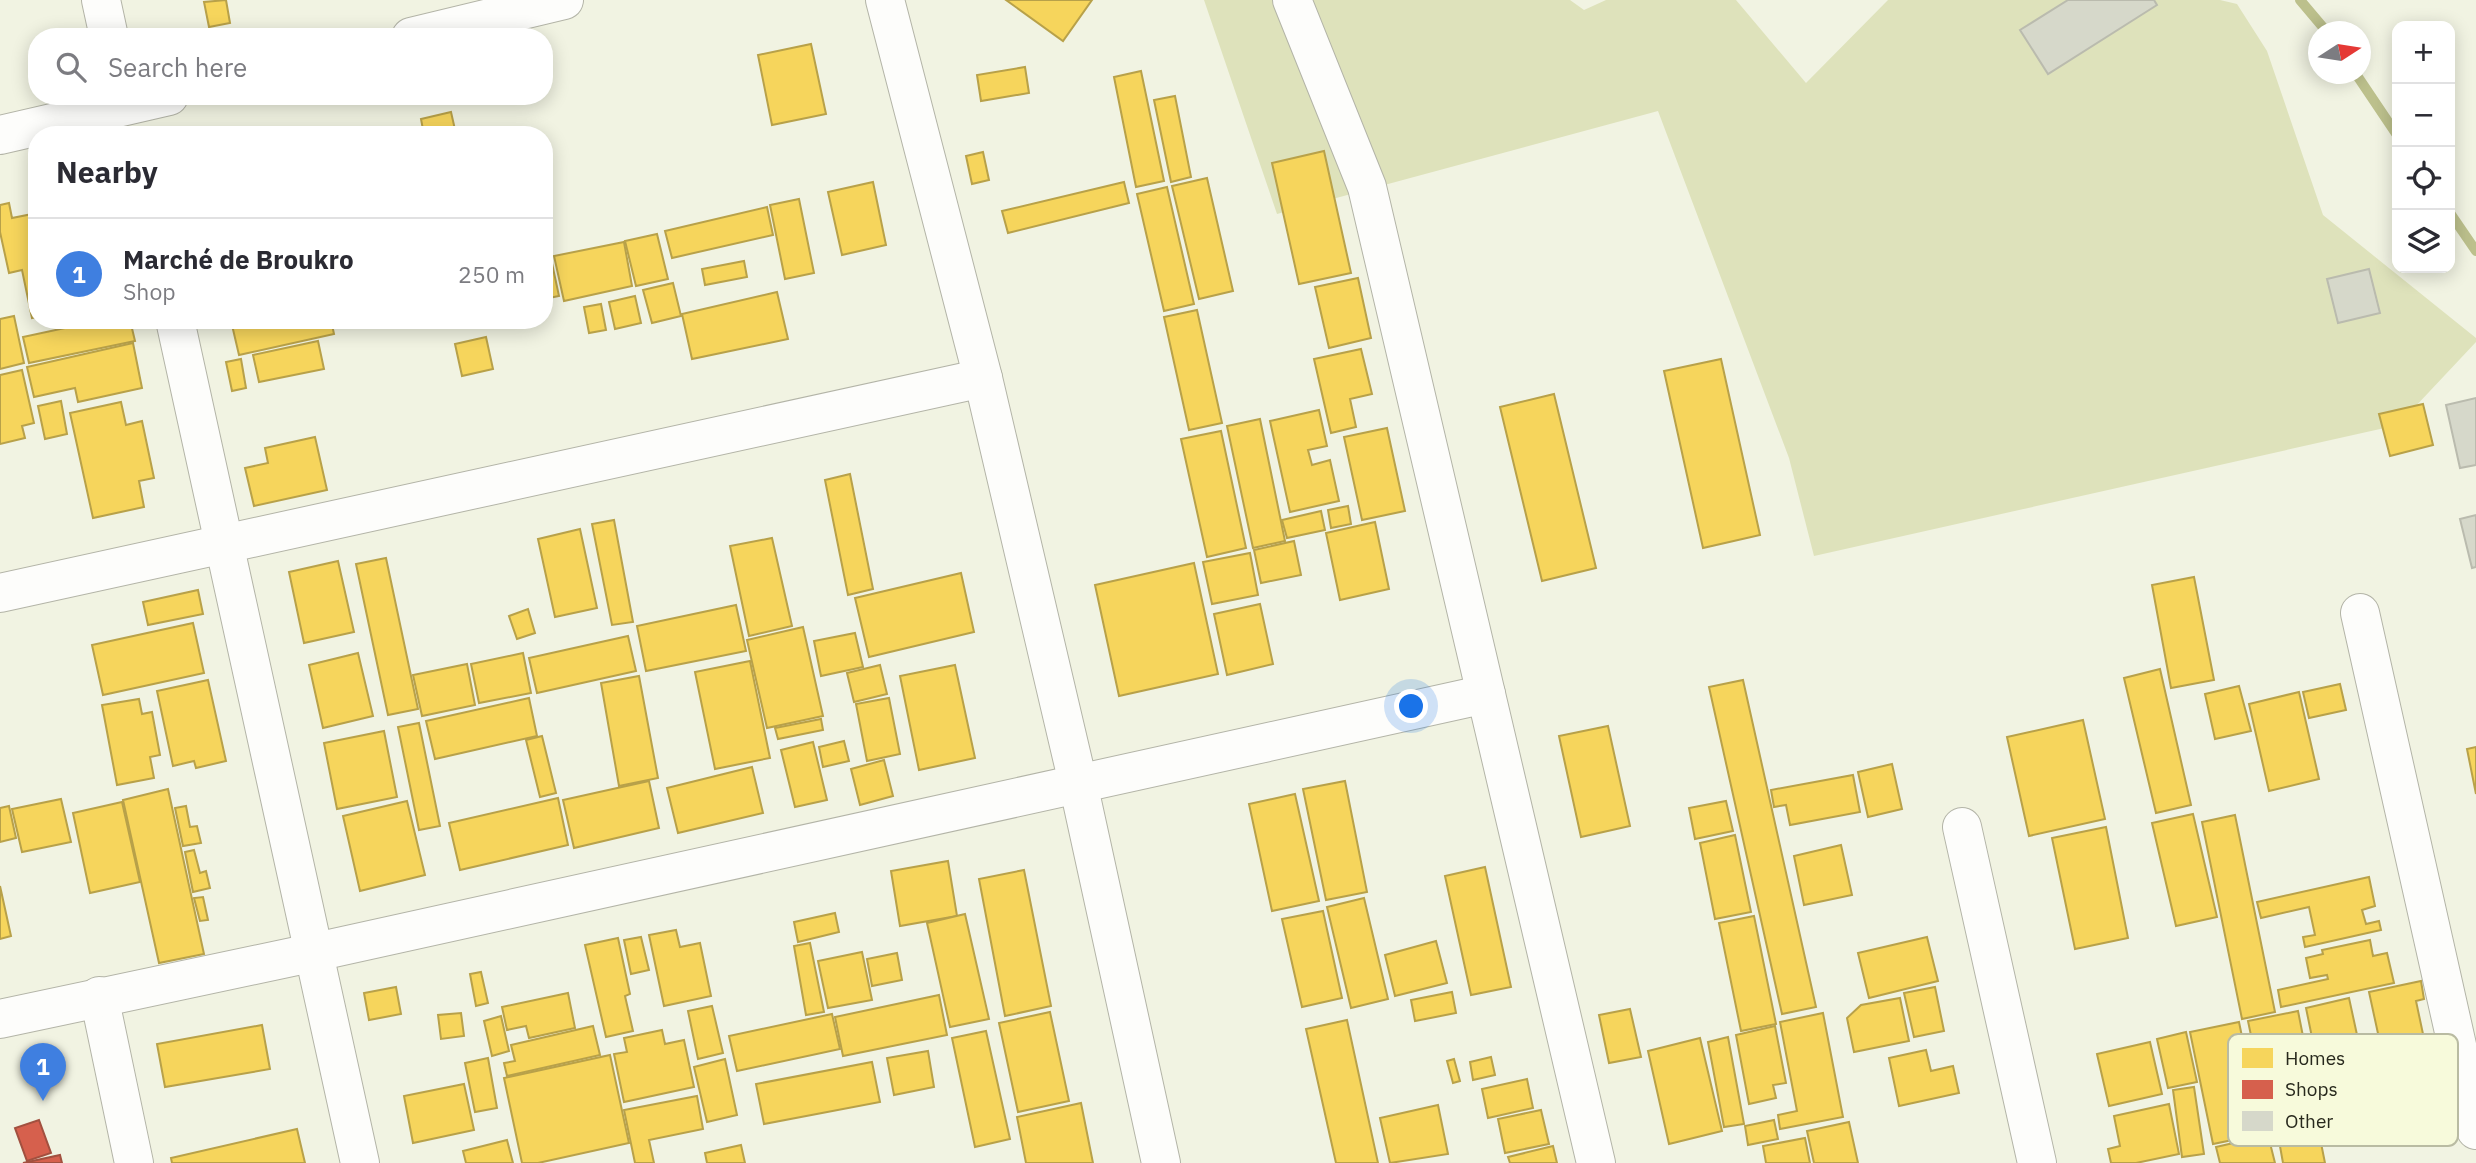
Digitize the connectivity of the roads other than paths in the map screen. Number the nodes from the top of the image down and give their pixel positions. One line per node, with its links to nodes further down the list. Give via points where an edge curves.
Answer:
1 (101, 0): 6 (street)
2 (564, 0): 5 (street)
3 (885, 0): 14 (street)
4 (1292, 0): 18 (street, via 1367,187)
5 (526, 4): 7 (street)
6 (107, 28)
7 (442, 28)
8 (147, 105): 9 (street)
9 (127, 113): 10 (street)
10 (52, 126)
11 (28, 130): 12 (street)
12 (0, 135)
13 (176, 329): 15 (street)
14 (983, 377): 15 (street); 19 (street)
15 (226, 545): 16 (street); 21 (street)
16 (0, 593)
17 (2360, 613): 24 (street)
18 (1486, 694): 19 (street); 30 (street)
19 (1078, 783): 21 (street); 29 (street)
20 (1962, 827): 31 (street)
21 (312, 953): 22 (street); 28 (street)
22 (99, 996): 23 (street); 27 (street)
23 (0, 1019)
24 (2454, 1034)
25 (2458, 1050): 26 (street)
26 (2476, 1130)
27 (134, 1163)
28 (360, 1163)
29 (1161, 1163)
30 (1595, 1163)
31 (2037, 1163)

